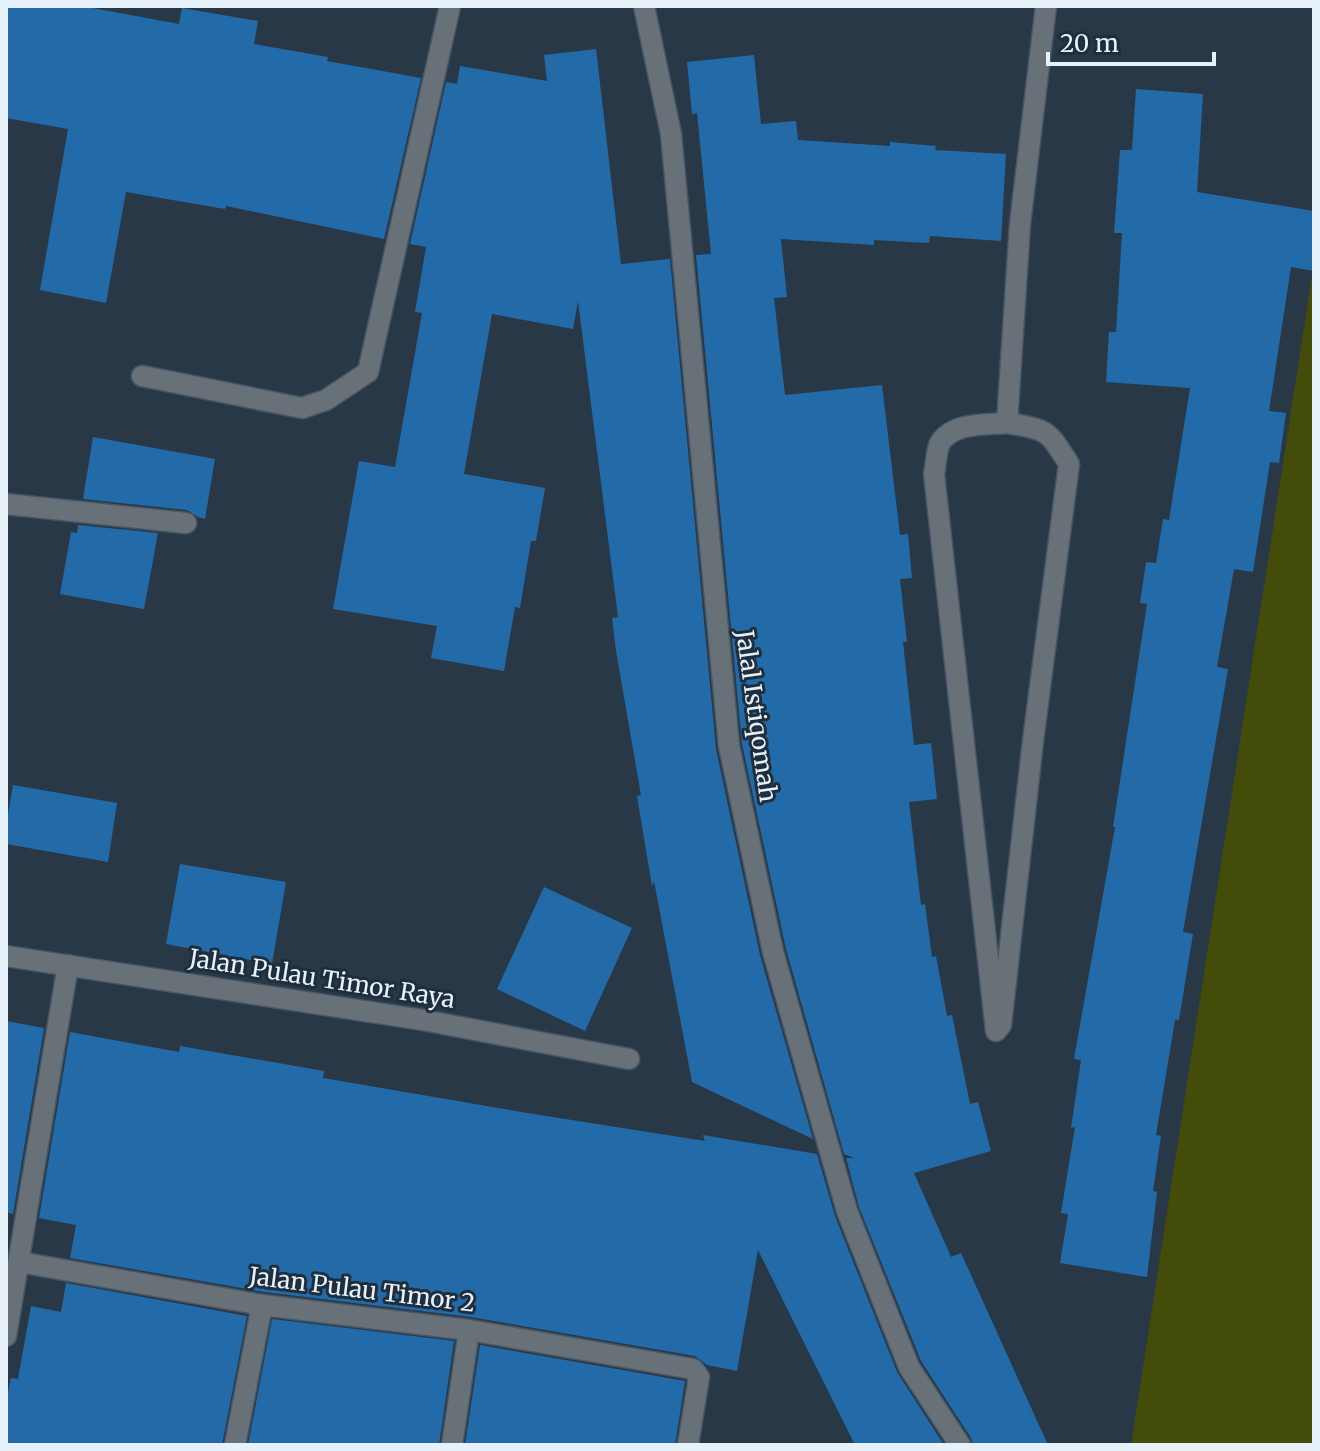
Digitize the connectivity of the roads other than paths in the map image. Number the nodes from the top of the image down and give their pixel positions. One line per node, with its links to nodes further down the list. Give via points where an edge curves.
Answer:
1 (450, 6): 4 (street, via 368,372 326,400 302,408)
2 (644, 6): 18 (street, Jalal Istiqomah, via 671,134 729,746 773,952 847,1211 909,1367)
3 (1046, 6): 5 (street, via 1020,224)
4 (142, 376)
5 (1007, 423): 5 (street, via 1050,434 1069,464 1001,1025 996,1031 934,474 939,444 951,432)
6 (6, 504): 7 (street)
7 (186, 523)
8 (6, 956): 9 (street, Jalan Pulau Timor Raya)
9 (68, 965): 10 (street, Jalan Pulau Timor Raya, via 423,1020); 11 (street)
10 (629, 1059)
11 (19, 1262): 12 (street, Jalan Pulau Timor 2); 14 (street)
12 (262, 1305): 13 (street, Jalan Pulau Timor 2); 15 (street)
13 (469, 1330): 16 (street); 17 (street, Jalan Pulau Timor 2, via 697,1372)
14 (6, 1336)
15 (235, 1445)
16 (452, 1445)
17 (688, 1445)
18 (960, 1445)

